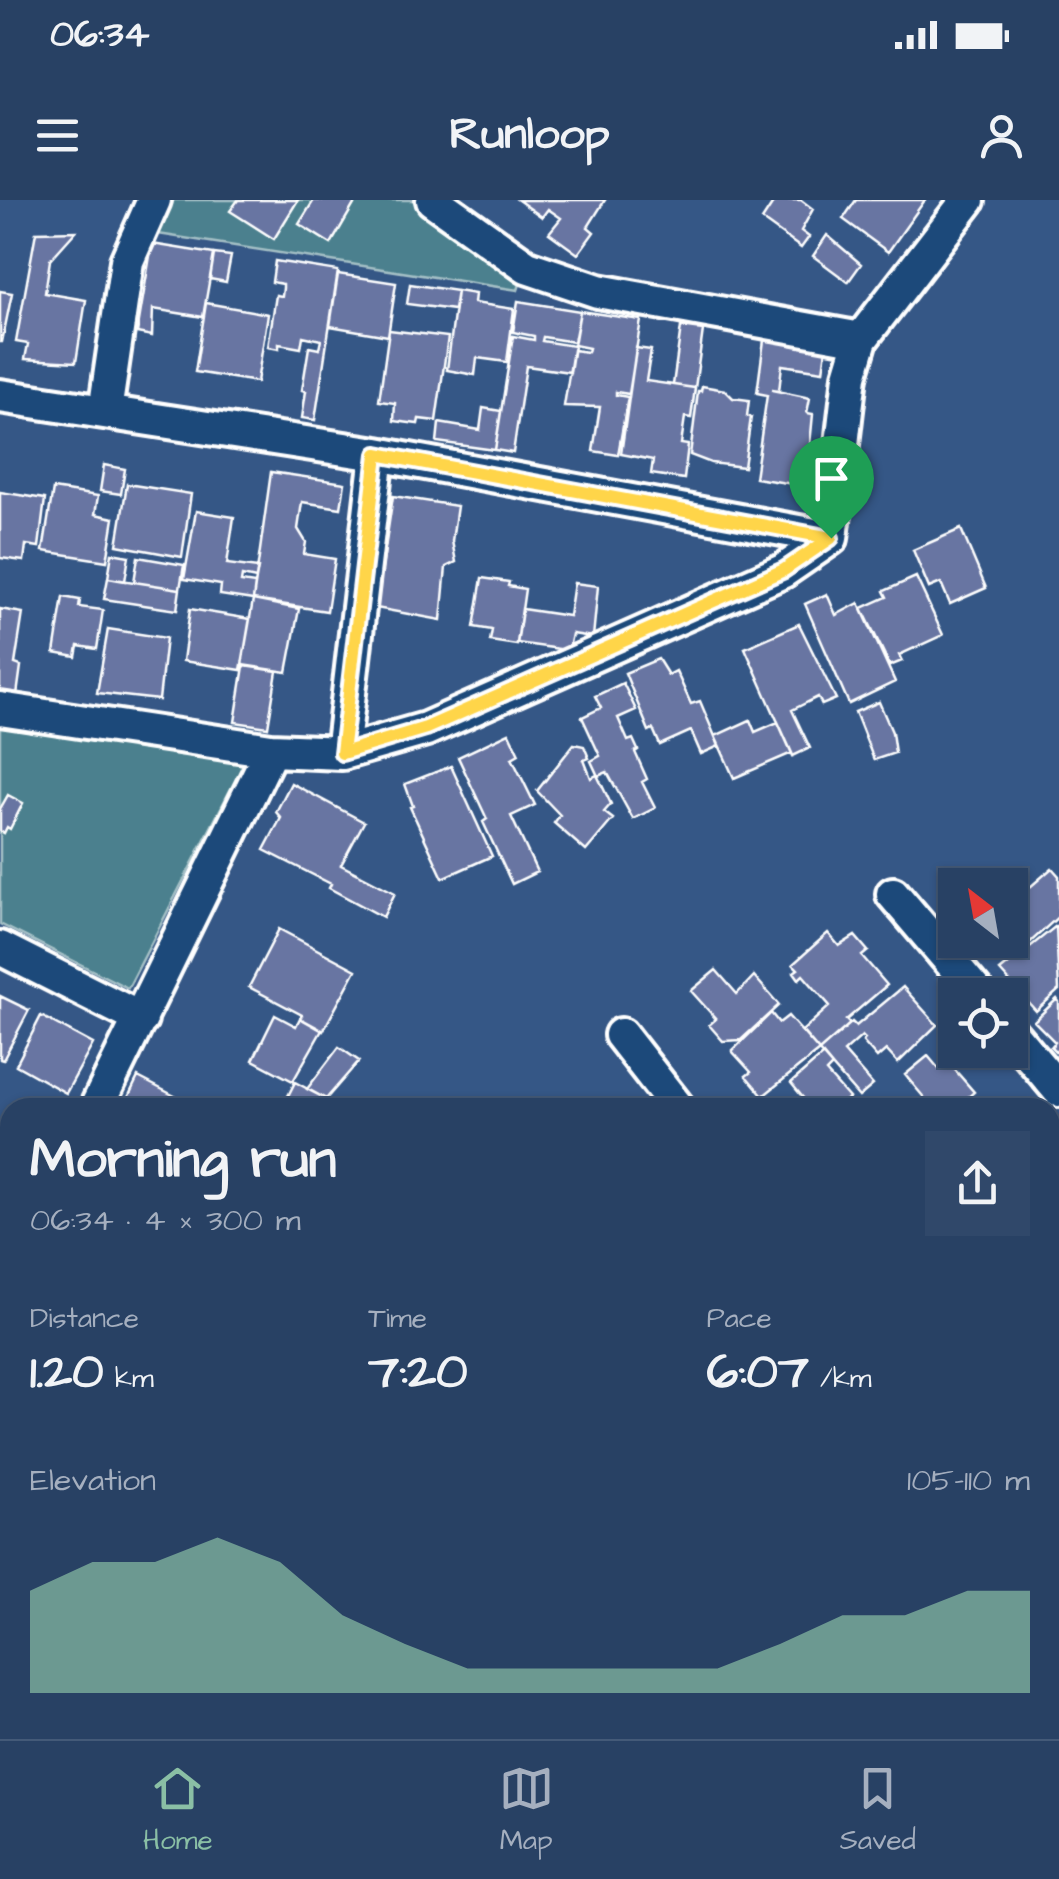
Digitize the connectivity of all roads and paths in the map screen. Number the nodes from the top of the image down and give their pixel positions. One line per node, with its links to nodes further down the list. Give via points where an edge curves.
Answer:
1 (154, 200): 6 (street, via 127,261)
2 (432, 200): 4 (street, via 527,267 557,279)
3 (968, 200): 4 (street)
4 (861, 339): 8 (street, via 850,376)
5 (0, 396): 6 (street)
6 (105, 412): 7 (street)
7 (377, 454): 8 (street); 11 (street)
8 (831, 538): 11 (street, via 784,570 426,728)
9 (0, 709): 10 (street)
10 (271, 750): 11 (street); 15 (street)
11 (342, 753)
12 (893, 894): 14 (street)
13 (0, 948): 15 (street)
14 (965, 978)
15 (141, 1019): 19 (street)
16 (621, 1035): 20 (street)
17 (1028, 1053): 18 (street)
18 (1059, 1090)
19 (101, 1098)
20 (670, 1098)

